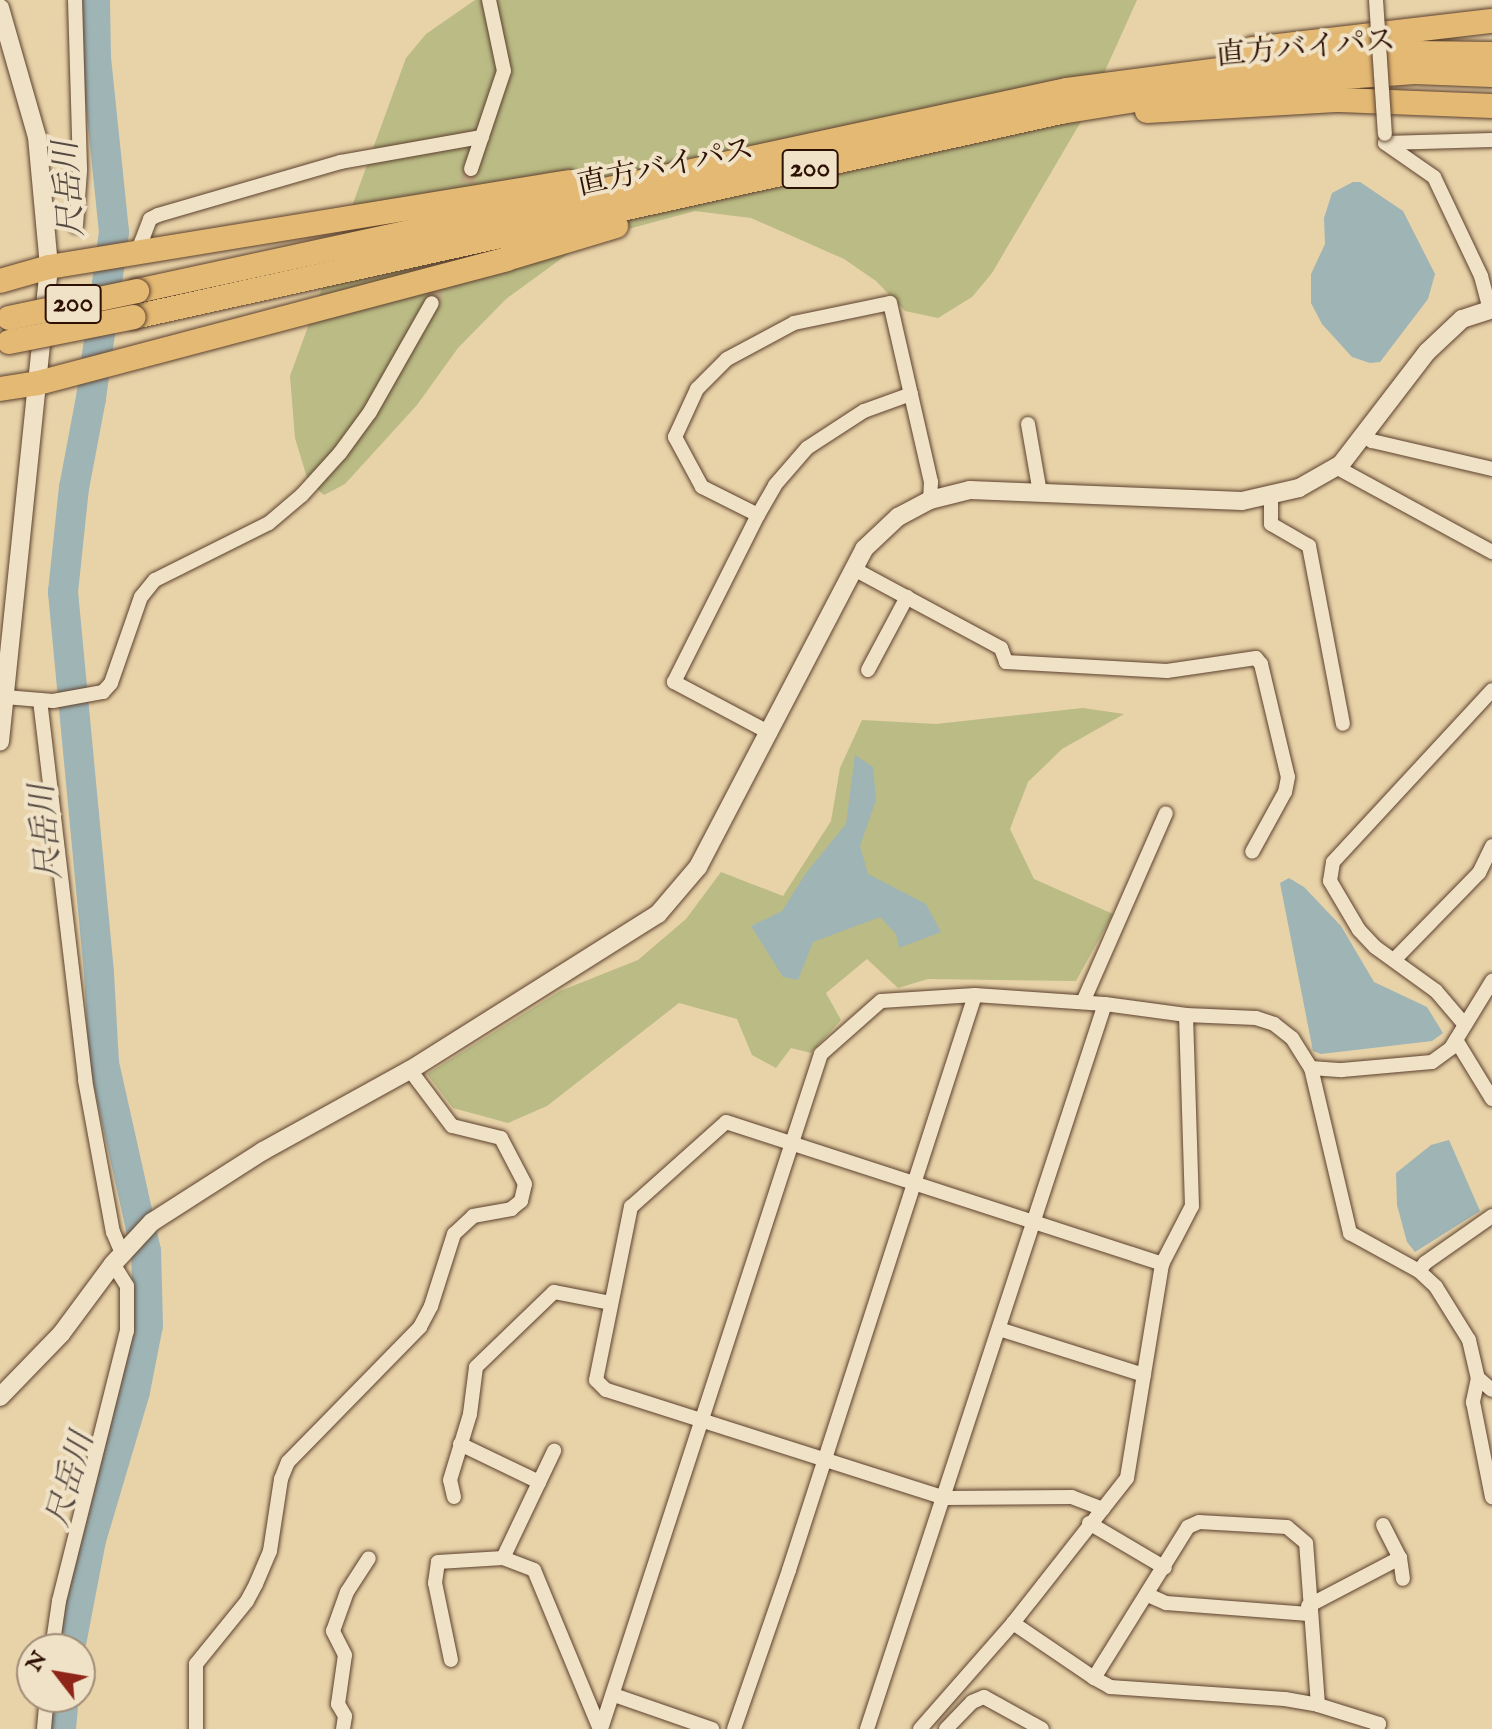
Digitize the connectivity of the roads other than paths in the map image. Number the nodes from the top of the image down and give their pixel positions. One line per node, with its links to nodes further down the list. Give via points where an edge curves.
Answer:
1 (75, 0): 15 (street, via 80,171)
2 (489, 0): 10 (street, via 504,71)
3 (1376, 0): 11 (street, bridge)
4 (0, 8): 17 (street, via 37,137)
5 (1492, 21): 8 (highway, via 1339,36 1164,62)
6 (1492, 54): 8 (highway, 直方バイパス / 200, via 1303,59)
7 (1492, 75): 8 (highway, 直方バイパス / 200, via 1415,72)
8 (1064, 101): 9 (highway, via 1198,110 1340,100); 13 (highway, 直方バイパス / 200)
9 (1492, 106)
10 (482, 137): 14 (street); 16 (street, via 341,162 158,215 150,219)
11 (1385, 138): 12 (street); 20 (street, via 1434,177)
12 (1492, 140)
13 (785, 163): 16 (highway, via 621,174); 21 (highway, 直方バイパス / 200, bridge, via 137,291); 21 (highway, 直方バイパス / 200, bridge, via 134,317); 22 (highway, via 506,259)
14 (471, 169)
15 (76, 226)
16 (137, 253): 17 (highway)
17 (49, 267): 18 (highway); 22 (street)
18 (0, 281)
19 (432, 303): 39 (street, via 370,412 302,495 269,523 155,580 141,597 111,683 103,692)
20 (1491, 309): 26 (street, via 1462,319 1427,352)
21 (4, 331)
22 (38, 383): 23 (highway); 38 (street)
23 (0, 389)
24 (911, 394): 31 (street, via 931,482); 32 (street, via 864,411 807,448); 32 (street, via 890,303 794,323 727,359 697,389 675,437 702,487)
25 (1028, 424): 29 (street)
26 (1363, 435): 27 (street); 28 (street)
27 (1336, 467): 30 (street, via 1299,488); 33 (street)
28 (1492, 469)
29 (1040, 493): 30 (street, via 1242,501); 31 (street, via 970,490)
30 (1271, 495): 40 (street, via 1271,524 1309,546)
31 (930, 500): 34 (street, via 898,517 864,549)
32 (758, 515): 41 (street, via 674,682)
33 (1492, 552)
34 (854, 569): 35 (street); 41 (street)
35 (907, 597): 36 (street); 45 (street, via 1001,648 1006,662 1167,671 1256,658 1288,777)
36 (868, 670)
37 (1492, 690): 46 (street, via 1333,862 1330,881 1359,930)
38 (5, 697): 39 (street); 42 (street)
39 (40, 700): 62 (street, via 85,1080)
40 (1343, 724)
41 (770, 733): 56 (street, via 698,867 658,914)
42 (0, 741)
43 (1166, 813): 50 (street)
44 (1492, 846): 46 (street, via 1479,873)
45 (1252, 852)
46 (1394, 960): 53 (street, via 1436,991)
47 (1492, 981): 49 (street)
48 (975, 995): 50 (street); 58 (street, via 881,1001 821,1054); 59 (street)
49 (1487, 1000): 53 (street)
50 (1083, 1002): 51 (street)
51 (1105, 1004): 52 (street); 61 (street)
52 (1186, 1015): 55 (street, via 1256,1018 1274,1024 1292,1038); 63 (street, via 1192,1206)
53 (1465, 1025): 54 (street)
54 (1456, 1040): 55 (street, via 1432,1062); 57 (street)
55 (1311, 1068): 64 (street, via 1350,1233)
56 (410, 1070): 62 (street, via 263,1151 152,1222); 97 (street, via 452,1126 501,1138 525,1184 521,1201 511,1209 473,1216 454,1234 420,1327 288,1462 270,1551 256,1584 196,1664)
57 (1492, 1099)
58 (791, 1143): 59 (street); 65 (street, via 726,1122 631,1207); 71 (street)
59 (914, 1184): 61 (street); 74 (street)
60 (1492, 1216): 64 (street)
61 (1033, 1221): 63 (street); 66 (street)
62 (120, 1256): 70 (street, via 61,1334); 90 (street, via 127,1286 127,1331)
63 (1162, 1264): 67 (street)
64 (1419, 1271): 68 (street, via 1436,1287 1469,1340)
65 (611, 1303): 71 (street, via 596,1380 606,1390); 72 (street, via 554,1292 476,1367)
66 (999, 1329): 67 (street); 78 (street)
67 (1144, 1375): 79 (street, via 1127,1478)
68 (1478, 1378): 69 (street); 77 (street, via 1473,1402)
69 (1492, 1390)
70 (0, 1397)
71 (700, 1418): 74 (street); 93 (street)
72 (460, 1444): 75 (street); 76 (street, via 450,1480)
73 (554, 1451): 75 (street)
74 (824, 1459): 78 (street); 101 (street)
75 (539, 1482): 83 (street)
76 (454, 1497)
77 (1492, 1497)
78 (945, 1498): 79 (street, via 1072,1497); 102 (street)
79 (1103, 1509): 80 (street)
80 (1089, 1523): 85 (street); 89 (street)
81 (1383, 1525): 84 (street)
82 (369, 1558): 98 (street, via 347,1592 333,1631 345,1655 338,1704 345,1716)
83 (503, 1558): 91 (street, via 438,1562 435,1583); 99 (street, via 534,1570)
84 (1400, 1558): 86 (street); 88 (street)
85 (1165, 1568): 87 (street); 88 (street, via 1188,1527 1199,1522 1287,1527 1306,1543)
86 (1403, 1579)
87 (1148, 1595): 88 (street, via 1166,1603); 92 (street)
88 (1309, 1610): 94 (street)
89 (1013, 1623): 92 (street); 103 (street)
90 (54, 1633)
91 (451, 1660)
92 (1094, 1678): 94 (street, via 1110,1687)
93 (614, 1695): 99 (street); 100 (street)
94 (1318, 1705): 105 (street, via 1379,1724)
95 (960, 1722): 96 (street, via 972,1702 984,1697); 104 (street)
96 (1035, 1728)
97 (196, 1729)
98 (343, 1729)
99 (600, 1729)
100 (712, 1729)
101 (734, 1729)
102 (867, 1729)
103 (920, 1729)
104 (946, 1729)
105 (1377, 1729)

